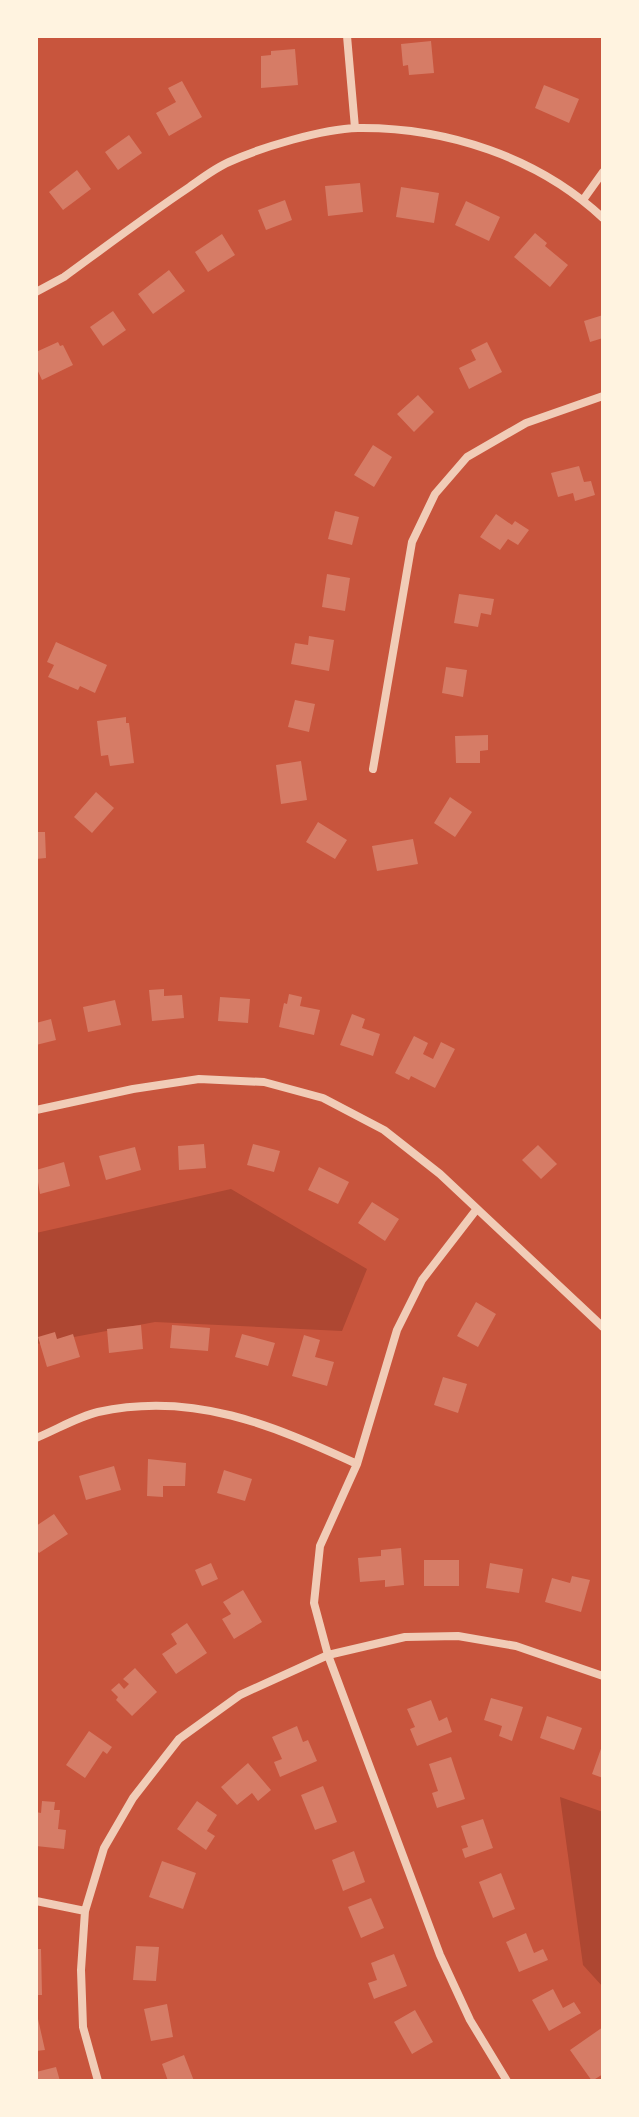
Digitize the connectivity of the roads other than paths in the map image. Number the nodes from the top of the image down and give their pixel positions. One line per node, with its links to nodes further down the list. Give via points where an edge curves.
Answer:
1 (347, 36): 2 (street)
2 (355, 128): 4 (street, via 423,131 479,146 529,167); 6 (street, via 285,142 227,163)
3 (603, 172): 4 (street)
4 (583, 200): 5 (street)
5 (603, 218)
6 (36, 292)
7 (603, 396): 8 (street, via 526,423 467,457 435,494 412,542)
8 (373, 769)
9 (36, 1110): 10 (street, via 199,1079 264,1082 323,1098 384,1130)
10 (476, 1210): 11 (street); 13 (street, via 422,1280 397,1330)
11 (603, 1327)
12 (36, 1438): 13 (street, via 95,1412 155,1404 215,1410 285,1431)
13 (357, 1464): 14 (street, via 320,1546 314,1603)
14 (328, 1655): 15 (street, via 405,1637 458,1636 516,1646); 17 (street, via 240,1695 179,1739 133,1798 104,1848); 19 (street, via 440,1955 470,2020)
15 (603, 1676)
16 (36, 1901): 17 (street)
17 (85, 1911): 18 (street, via 83,2027)
18 (98, 2081)
19 (507, 2081)

